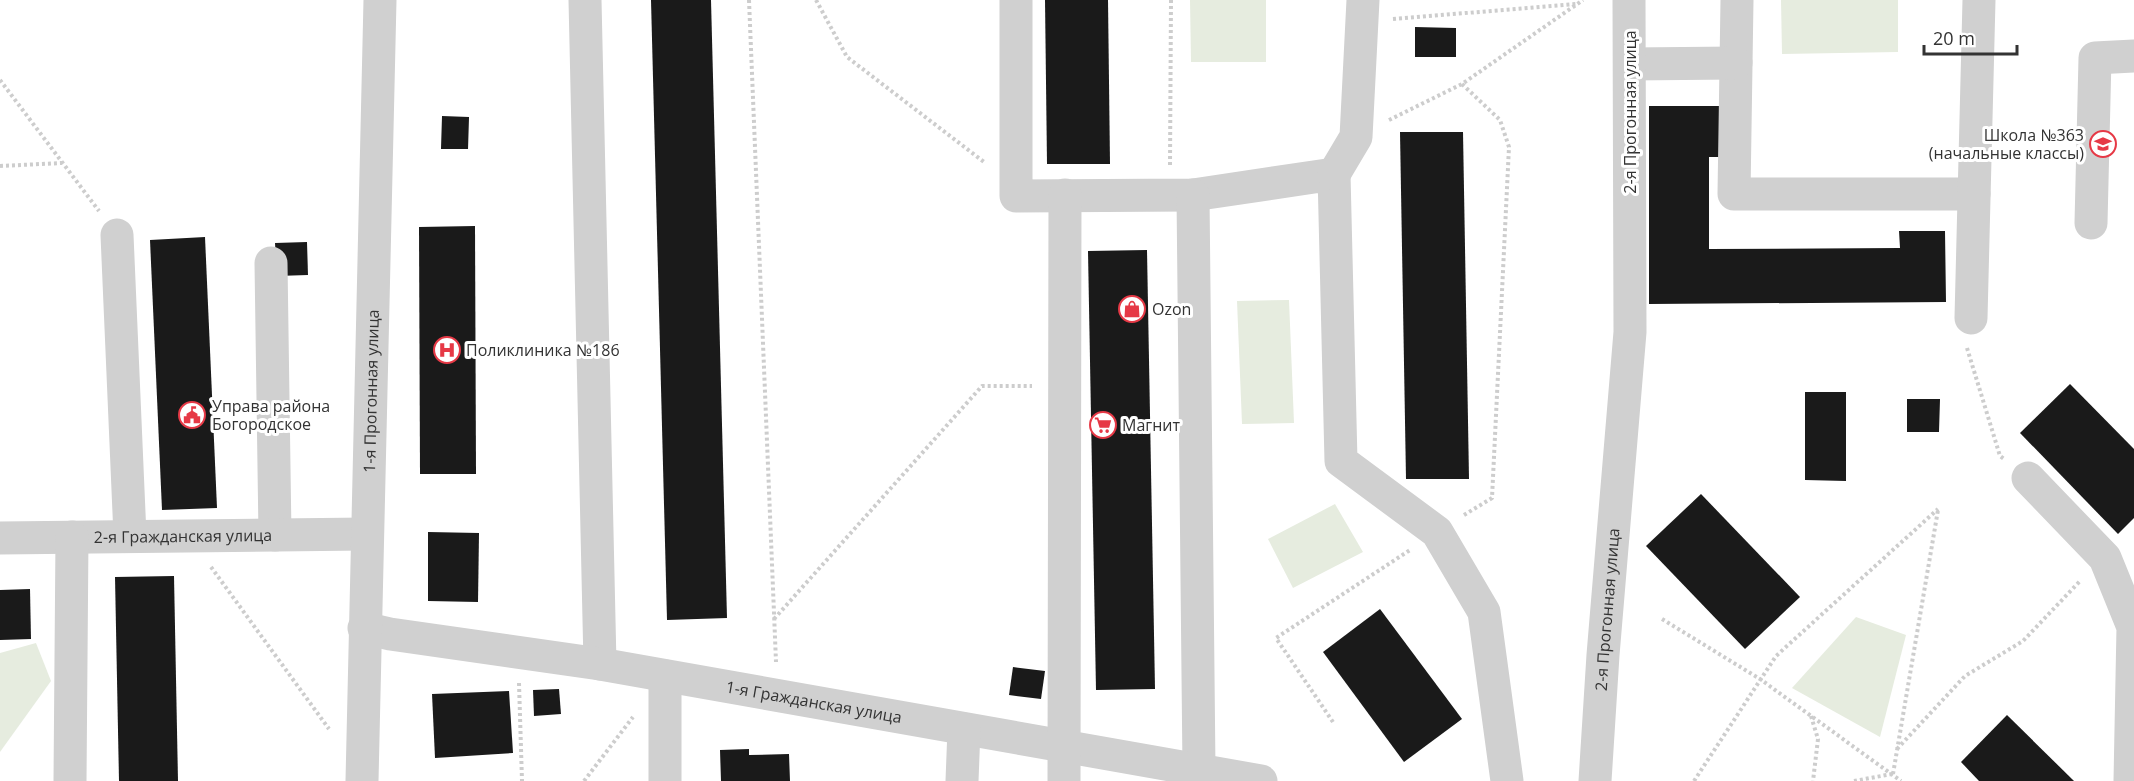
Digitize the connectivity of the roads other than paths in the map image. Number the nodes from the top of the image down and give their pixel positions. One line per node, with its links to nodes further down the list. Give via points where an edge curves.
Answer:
1 (380, 0): 20 (street, 1-я Прогонная улица)
2 (585, 0): 26 (street)
3 (1016, 0): 13 (street, via 1016,196)
4 (1629, 0): 10 (street, 2-я Прогонная улица)
5 (1737, 0): 9 (street)
6 (1979, 0): 12 (street)
7 (1362, 11): 11 (street, via 1356,136)
8 (2134, 56): 15 (street, via 2095,58)
9 (1736, 63): 10 (street); 12 (street, via 1734,194)
10 (1630, 64): 38 (street, 2-я Прогонная улица, via 1630,332)
11 (1334, 174): 14 (street); 37 (street, via 1341,461 1437,532 1484,612)
12 (1974, 194): 18 (street)
13 (1065, 195): 14 (street); 29 (street)
14 (1181, 195): 30 (street)
15 (2091, 222)
16 (117, 235): 22 (street)
17 (271, 263): 21 (street)
18 (1969, 333)
19 (2028, 478): 39 (street, via 2105,558 2133,627)
20 (366, 534): 21 (street, 2-я Гражданская улица); 25 (street, 1-я Прогонная улица)
21 (275, 535): 22 (street, 2-я Гражданская улица)
22 (130, 536): 23 (street, 2-я Гражданская улица)
23 (72, 537): 24 (street, 2-я Гражданская улица); 31 (street)
24 (0, 538)
25 (364, 628): 26 (street, 1-я Гражданская улица); 32 (street, 1-я Прогонная улица)
26 (600, 664): 27 (street, 1-я Гражданская улица)
27 (665, 676): 28 (street, 1-я Гражданская улица); 33 (street)
28 (964, 729): 29 (street, 1-я Гражданская улица); 34 (street)
29 (1064, 746): 30 (street, 1-я Гражданская улица); 35 (street)
30 (1199, 770): 36 (street, 1-я Гражданская улица)
31 (70, 781)
32 (362, 781)
33 (665, 781)
34 (962, 781)
35 (1064, 781)
36 (1261, 781)
37 (1507, 781)
38 (1595, 781)
39 (2130, 781)

